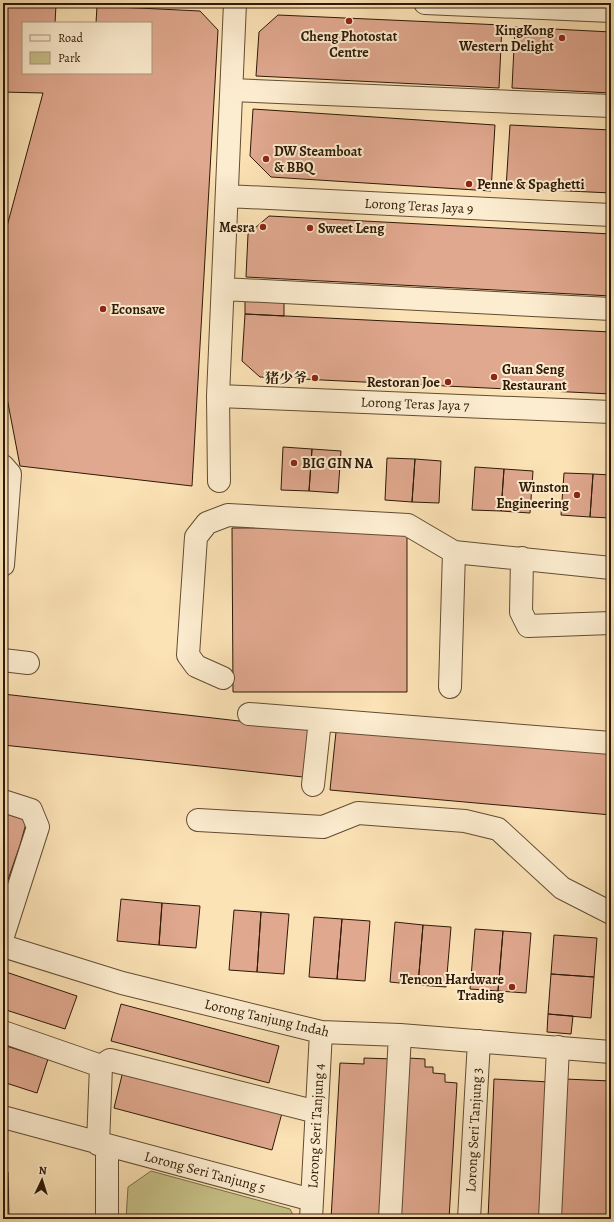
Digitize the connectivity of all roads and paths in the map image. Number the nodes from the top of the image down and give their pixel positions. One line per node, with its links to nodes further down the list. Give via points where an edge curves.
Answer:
1 (235, 3): 5 (street)
2 (425, 3): 3 (street)
3 (529, 5): 4 (street)
4 (611, 11)
5 (232, 90): 6 (street); 7 (street)
6 (611, 106)
7 (227, 196): 8 (street, Lorong Teras Jaya 9); 9 (street)
8 (611, 215)
9 (223, 289): 10 (street); 11 (street)
10 (611, 310)
11 (218, 396): 12 (street, Lorong Teras Jaya 7); 14 (street)
12 (611, 412)
13 (3, 466): 17 (street, via 10,474)
14 (219, 480)
15 (454, 552): 16 (street); 22 (street, via 408,525 228,515 207,523 196,537 188,655 196,666); 23 (street)
16 (522, 558): 18 (street); 19 (street, via 521,612 528,626)
17 (3, 565)
18 (611, 568)
19 (611, 623)
20 (3, 660): 21 (street)
21 (28, 663)
22 (223, 678)
23 (450, 687)
24 (249, 714): 25 (street)
25 (320, 720): 26 (street); 27 (street)
26 (611, 743)
27 (313, 785)
28 (3, 801): 31 (street, via 31,810 38,828)
29 (198, 820): 30 (street, via 323,827 358,813 465,821 498,830 562,888)
30 (611, 913)
31 (3, 936)
32 (3, 946): 34 (street, Lorong Tanjung Indah, via 122,983)
33 (3, 1032): 39 (street)
34 (321, 1032): 35 (street, Lorong Tanjung Indah); 40 (street, Lorong Seri Tanjung 4)
35 (400, 1035): 36 (street, Lorong Tanjung Indah); 45 (street)
36 (479, 1041): 37 (street, Lorong Tanjung Indah); 46 (street, Lorong Seri Tanjung 3)
37 (558, 1047): 38 (street, Lorong Tanjung Indah); 47 (street)
38 (611, 1052)
39 (101, 1066): 40 (street, via 110,1060); 42 (street)
40 (316, 1112): 43 (street, Lorong Seri Tanjung 4)
41 (3, 1117): 42 (street, Lorong Seri Tanjung 5)
42 (102, 1145): 43 (street, Lorong Seri Tanjung 5); 44 (street)
43 (311, 1210)
44 (107, 1219)
45 (390, 1219)
46 (469, 1219)
47 (550, 1219)

